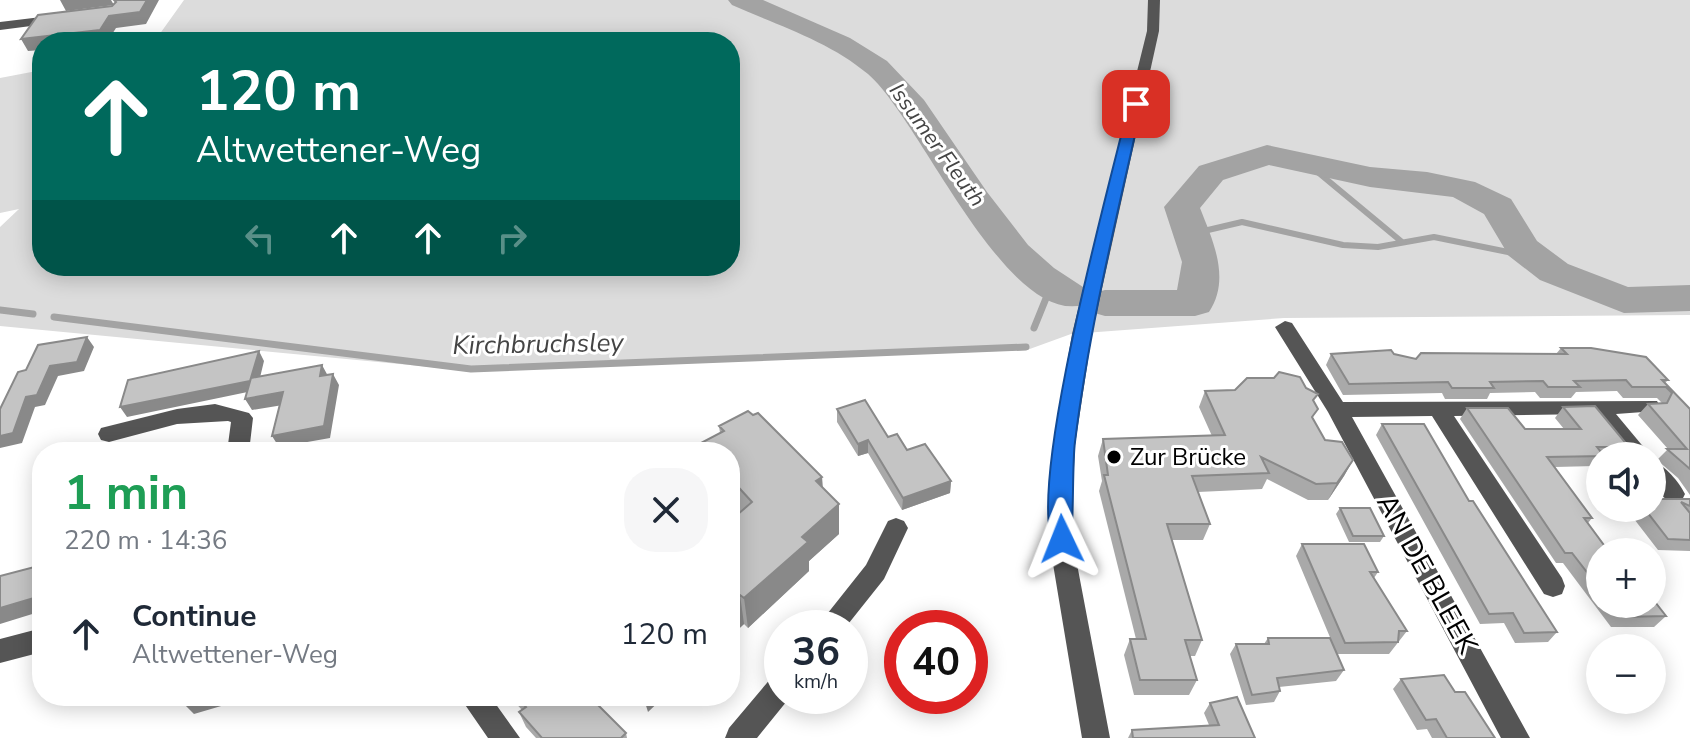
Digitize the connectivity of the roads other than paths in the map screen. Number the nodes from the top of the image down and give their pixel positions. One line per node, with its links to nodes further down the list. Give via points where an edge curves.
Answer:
1 (1154, 0): 23 (street, via 1153,31 1094,281 1064,445 1060,514 1065,564)
2 (71, 17): 3 (street)
3 (0, 26)
4 (1285, 327): 8 (street, AN DE BLEEK)
5 (1597, 406): 6 (street); 7 (street); 11 (street)
6 (1650, 406)
7 (1438, 409): 8 (street); 15 (street)
8 (1337, 410): 24 (street, AN DE BLEEK)
9 (109, 434): 10 (street, via 232,411 242,418)
10 (239, 442)
11 (1628, 442)
12 (1666, 485): 13 (street)
13 (1674, 494)
14 (896, 528): 16 (street, via 875,572)
15 (1553, 586)
16 (844, 610)
17 (32, 643): 18 (street)
18 (0, 651)
19 (481, 706): 21 (street)
20 (764, 708): 22 (street)
21 (506, 738)
22 (739, 738)
23 (1096, 738)
24 (1516, 738)

